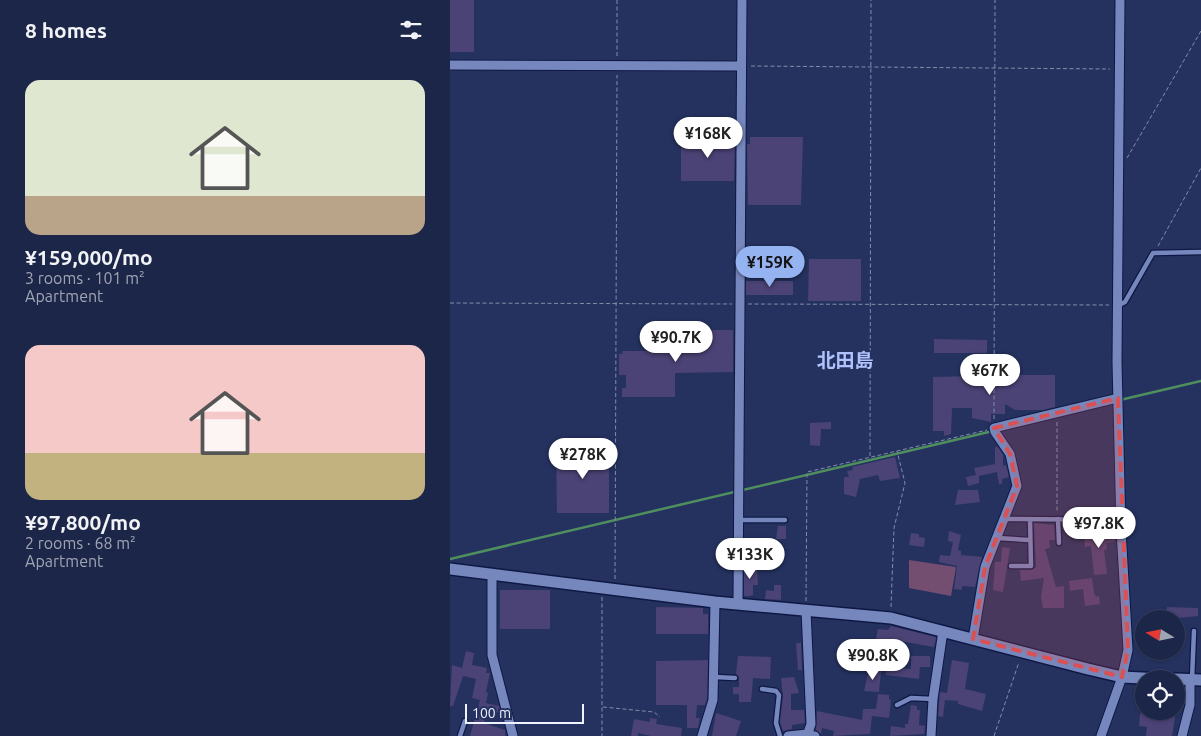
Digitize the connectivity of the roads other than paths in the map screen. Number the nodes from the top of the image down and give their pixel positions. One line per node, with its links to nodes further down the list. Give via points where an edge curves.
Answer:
1 (742, 0): 4 (street)
2 (1120, 0): 6 (street)
3 (450, 65): 4 (street)
4 (741, 66): 11 (street)
5 (1201, 252): 6 (lane, via 1154,253 1125,302)
6 (1119, 305): 7 (street)
7 (1118, 398): 8 (street, via 994,428 1010,454 1017,486); 13 (street)
8 (1004, 519): 9 (lane); 14 (street)
9 (1030, 519): 10 (lane); 15 (lane)
10 (1058, 519): 13 (lane); 16 (lane)
11 (740, 520): 12 (lane); 21 (street)
12 (784, 520)
13 (1120, 520): 27 (street, via 1128,650)
14 (997, 538): 15 (lane); 25 (street, via 985,567)
15 (1029, 540): 17 (lane, via 1031,566)
16 (1059, 543)
17 (1011, 566)
18 (450, 569): 19 (street)
19 (492, 574): 20 (street); 37 (street, via 492,655)
20 (716, 602): 21 (street); 26 (street)
21 (738, 603): 22 (street)
22 (806, 610): 23 (street, via 891,618); 35 (street)
23 (943, 631): 25 (street); 32 (street)
24 (1194, 631): 30 (lane)
25 (973, 639): 27 (street)
26 (715, 677): 28 (lane); 38 (street, via 711,712)
27 (1122, 677): 29 (street); 42 (street)
28 (736, 678)
29 (1135, 678)
30 (1194, 680): 43 (street)
31 (762, 689): 39 (lane, via 776,691 778,695 776,723)
32 (933, 699): 33 (lane, via 911,698); 41 (street)
33 (897, 705)
34 (465, 721): 36 (lane)
35 (809, 735): 40 (street)
36 (460, 736)
37 (513, 736)
38 (702, 736)
39 (780, 736)
40 (788, 736)
41 (931, 736)
42 (1101, 736)
43 (1182, 736)

